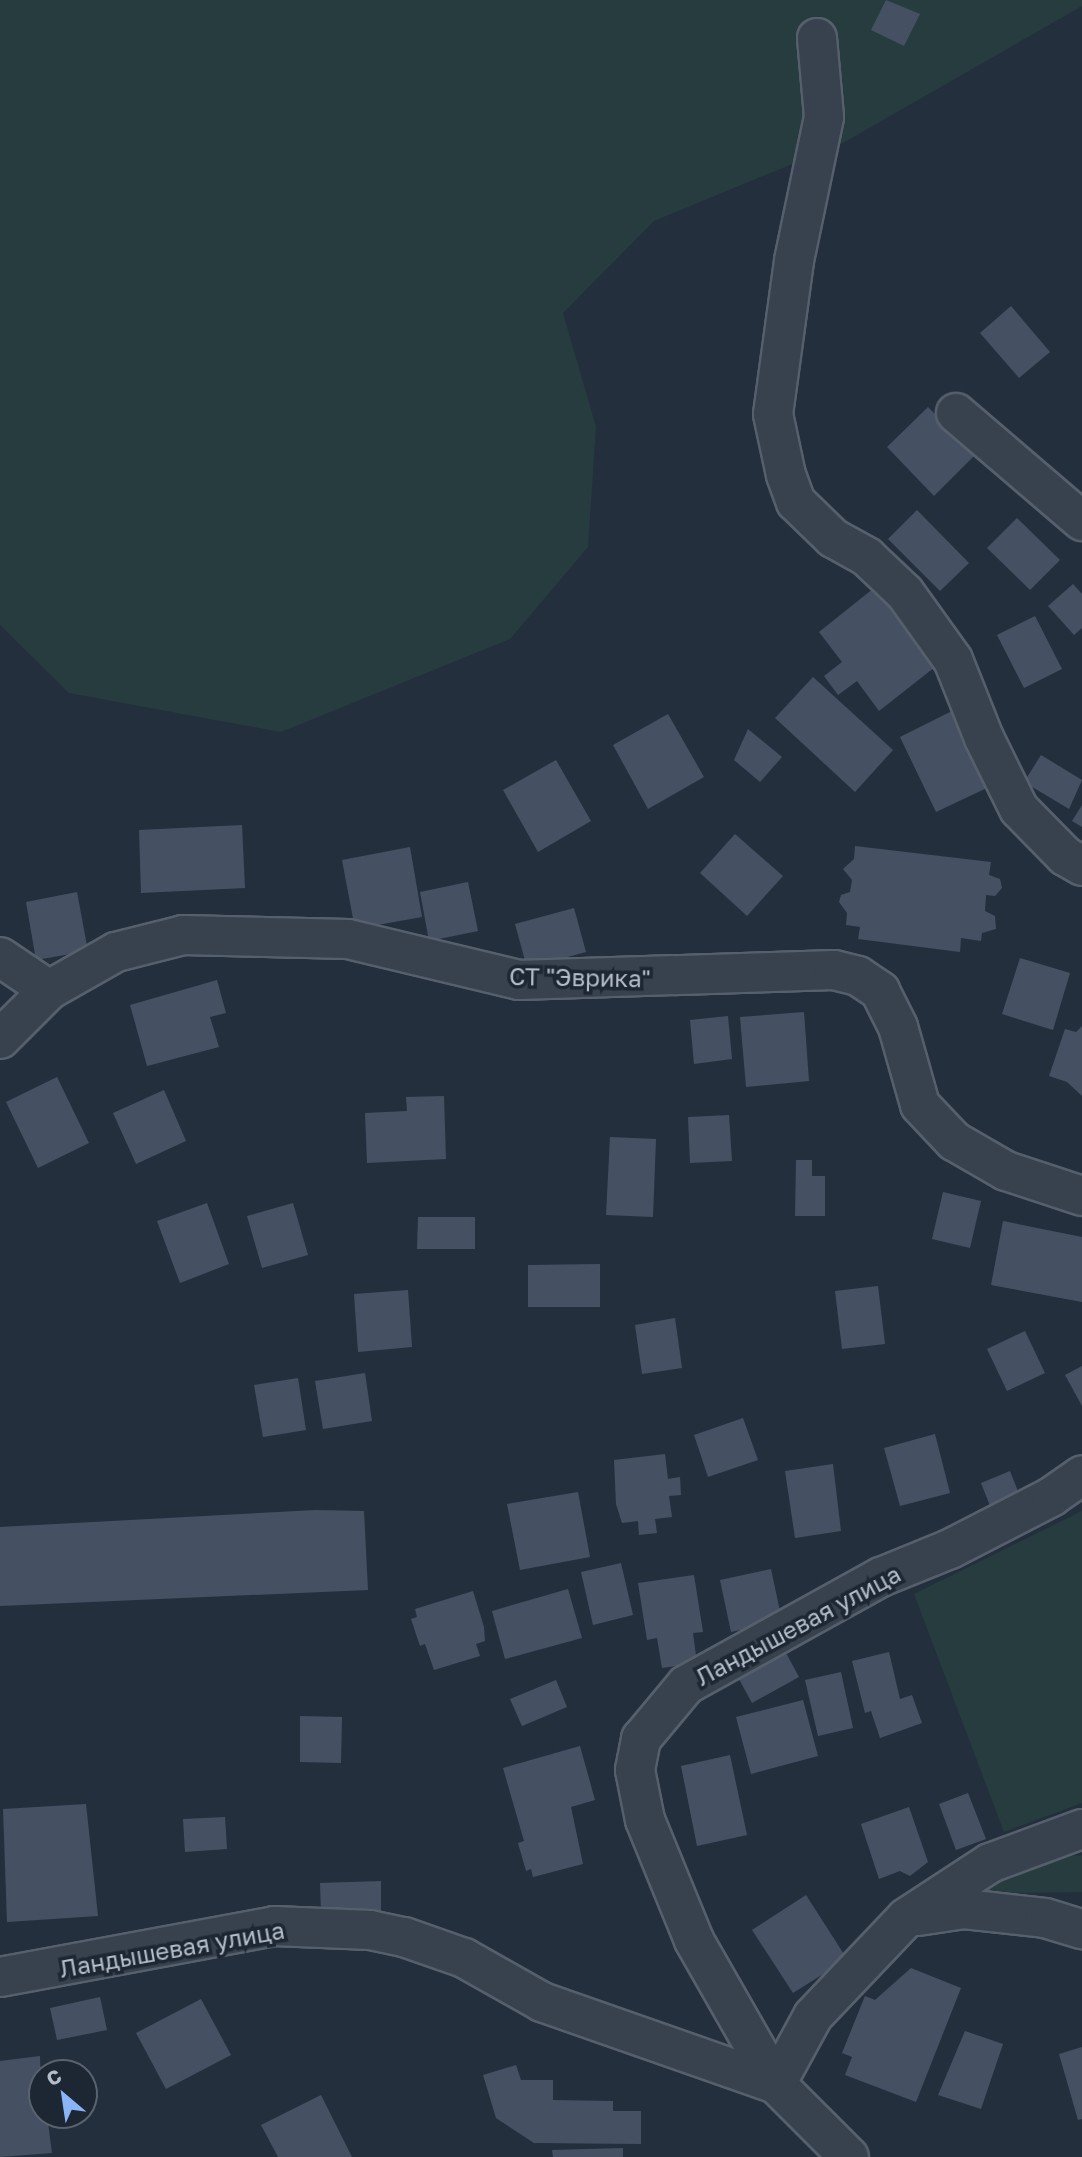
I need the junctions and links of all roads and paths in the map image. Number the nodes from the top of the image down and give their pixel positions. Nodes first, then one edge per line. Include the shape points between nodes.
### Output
1 (817, 38) dead end
2 (956, 413) dead end
3 (1082, 521) edge
4 (1082, 866) edge
5 (0, 957) edge
6 (49, 990) junction
7 (0, 1039) edge
8 (1082, 1196) edge
9 (1082, 1475) edge
10 (1082, 1829) edge
11 (906, 1918) junction
12 (1082, 1929) edge
13 (0, 1977) edge
14 (776, 2084) junction
15 (849, 2157) edge

1 - 4 street via 824,117 794,261 773,414 786,475 796,502 833,538 867,557 905,593 953,660 1019,808 1065,856
2 - 3 street
5 - 6 street
6 - 7 street, СТ "Эврика"
6 - 8 street, СТ "Эврика" via 116,951 183,935 348,939 519,980 834,970 858,975 880,991 898,1027 920,1105 954,1141 1006,1171
9 - 14 street, Ландышевая улица via 1051,1497 950,1549 881,1577 686,1685 641,1739 635,1770 645,1820 694,1940
10 - 11 street via 990,1863
11 - 12 street via 964,1909 1045,1918
11 - 14 street via 813,2016
13 - 14 street, Ландышевая улица via 274,1926 370,1930 464,1958 542,2002
14 - 15 street, Ландышевая улица

